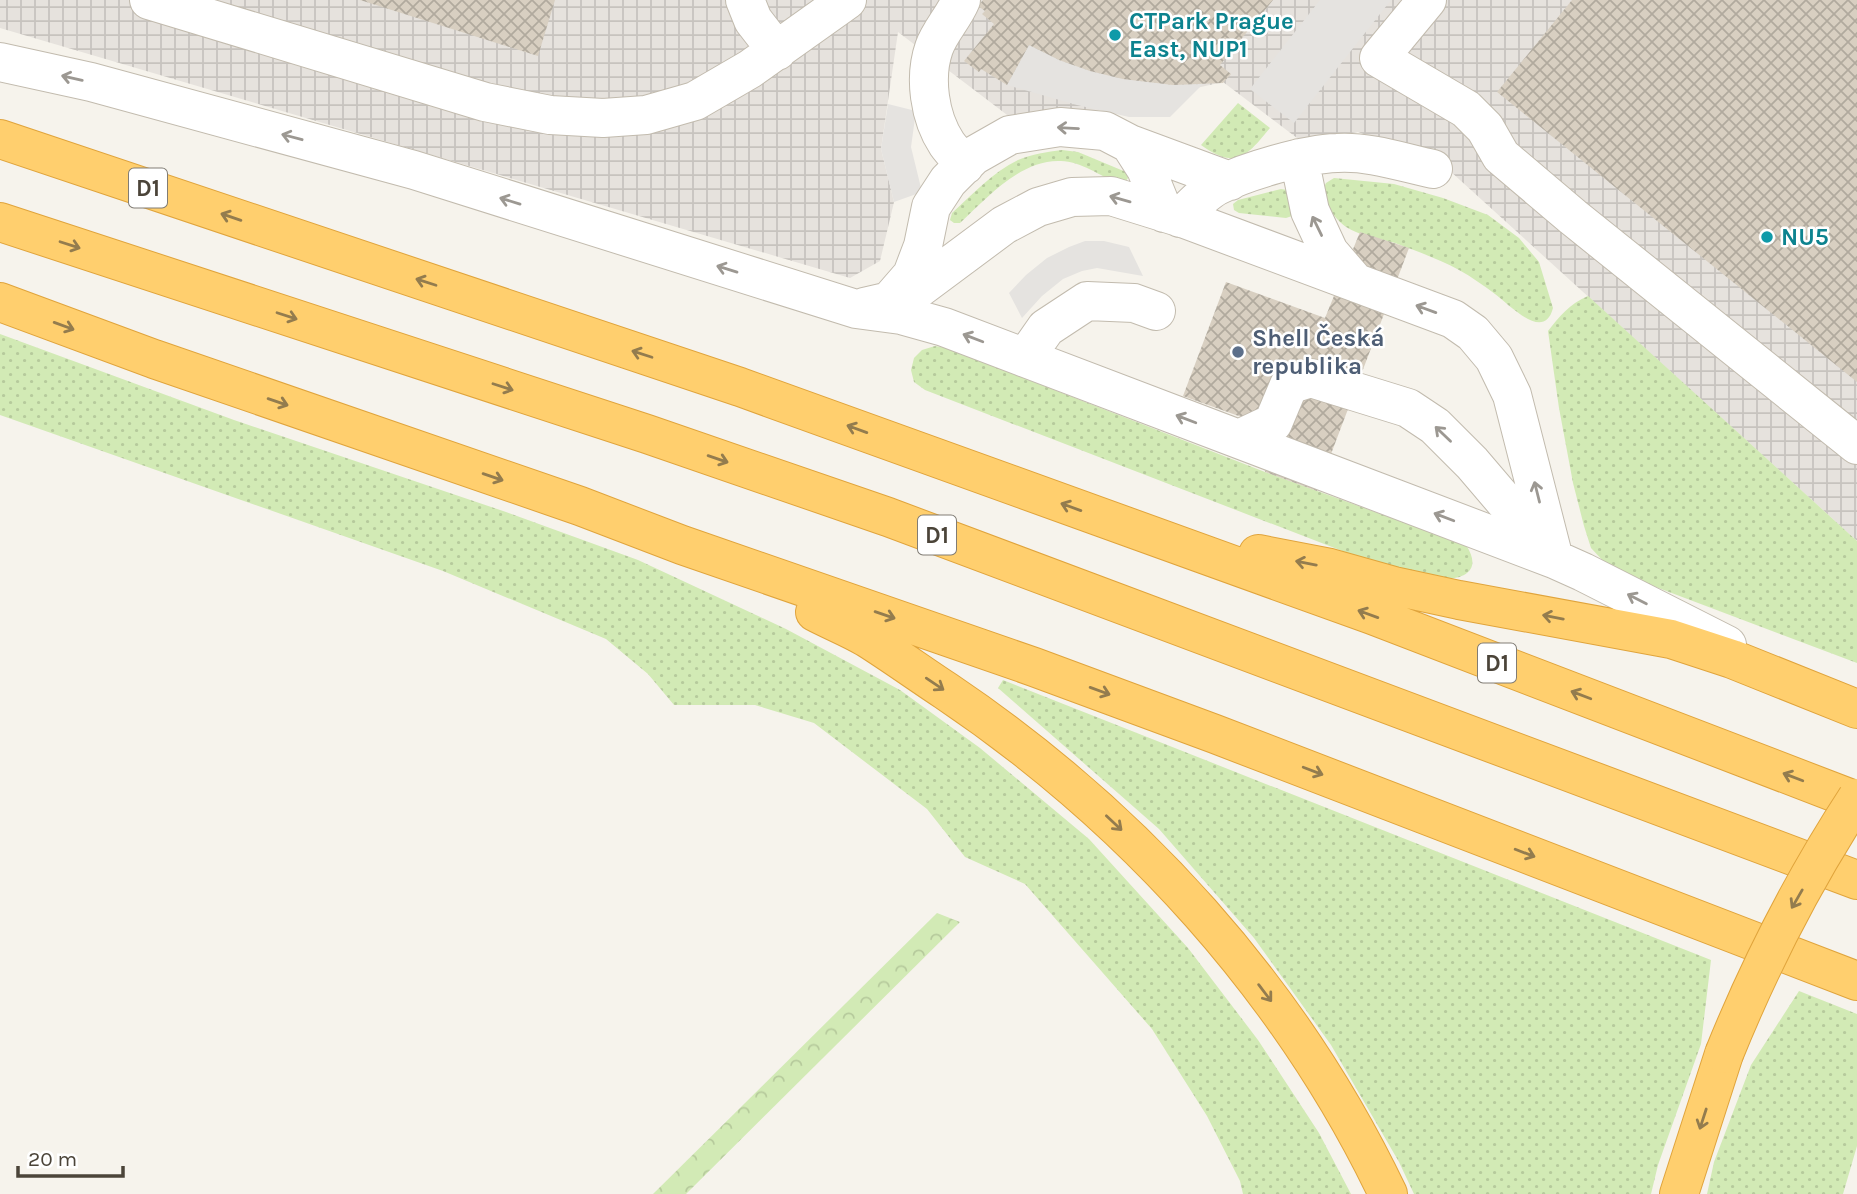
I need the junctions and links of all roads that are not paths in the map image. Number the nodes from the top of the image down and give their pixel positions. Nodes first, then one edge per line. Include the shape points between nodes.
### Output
1 (149, 0) edge
2 (746, 0) edge
3 (847, 0) edge
4 (961, 0) edge
5 (1427, 0) edge
6 (777, 51) junction
7 (0, 62) edge
8 (0, 139) edge
9 (1130, 144) junction
10 (1300, 158) junction
11 (965, 164) junction
12 (1433, 169) dead end
13 (1230, 181) junction
14 (1172, 215) junction
15 (0, 222) edge
16 (1355, 282) junction
17 (0, 302) edge
18 (873, 305) junction
19 (1156, 311) dead end
20 (1025, 358) junction
21 (1239, 439) junction
22 (1857, 445) edge
23 (1135, 530) junction
24 (682, 545) junction
25 (1554, 559) junction
26 (1843, 703) edge
27 (1857, 800) edge
28 (1857, 880) edge
29 (1857, 981) edge
30 (1388, 1194) edge
31 (1679, 1194) edge

1 - 6 lane via 485,102 550,115 603,118 646,114 695,101
2 - 6 lane via 754,20
3 - 6 lane
4 - 11 lane via 935,46 928,69 938,125 946,143
5 - 22 lane via 1379,58 1466,108 1485,128 1501,156
18 -> 7 lane via 414,170 92,82
23 -> 8 highway, D1 via 740,387
9 -> 11 lane via 1105,131 1060,127 1010,135
9 - 13 lane
9 - 14 lane
10 - 12 lane via 1370,155
10 - 13 lane
16 -> 10 lane via 1329,252 1310,211
11 - 18 lane via 931,208 912,275
13 - 14 lane
14 - 16 lane
14 -> 18 lane via 1111,196 1072,197 1038,207 1004,225 918,289
15 -> 28 highway, D1 via 888,517
25 -> 16 lane via 1512,395 1494,358 1453,318
17 -> 24 highway
20 -> 18 lane
19 - 20 lane via 1134,303 1087,301 1046,328
21 -> 20 lane
25 -> 21 lane
25 -> 21 lane via 1472,463 1435,426 1408,408 1311,378 1289,385 1273,423
26 -> 23 highway via 1671,639 1460,600 1330,568
27 -> 23 highway, D1
24 -> 29 highway via 1228,738
24 -> 30 highway via 866,638 987,719 1096,807 1147,855 1240,960 1334,1094
26 -> 25 lane
27 -> 31 highway, bridge via 1833,834 1743,1006

